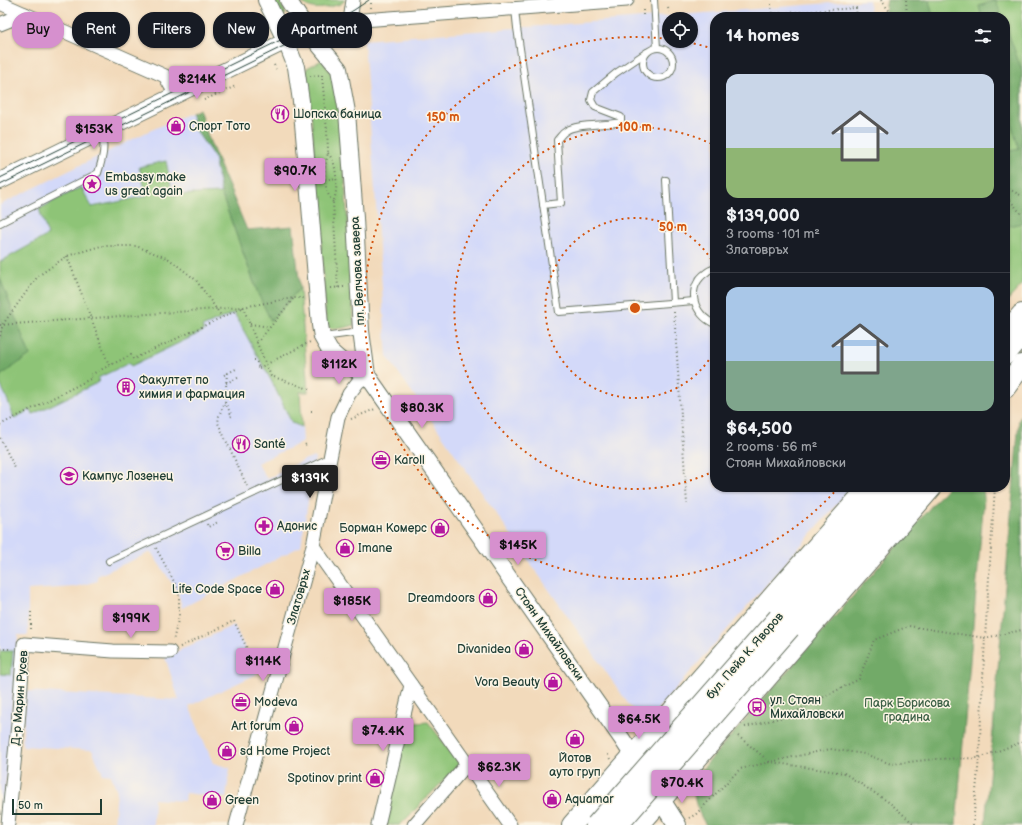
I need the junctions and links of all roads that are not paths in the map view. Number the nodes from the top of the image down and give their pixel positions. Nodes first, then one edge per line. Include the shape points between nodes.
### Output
1 (266, 0) edge
2 (288, 0) edge
3 (353, 0) edge
4 (627, 0) edge
5 (654, 0) edge
6 (0, 3) edge
7 (515, 8) junction
8 (20, 12) edge
9 (296, 12) edge
10 (351, 12) edge
11 (12, 19) edge
12 (372, 19) edge
13 (277, 23) edge
14 (0, 24) edge
15 (64, 31) edge
16 (277, 45) edge
17 (289, 48) edge
18 (322, 48) edge
19 (656, 48) junction
20 (647, 52) junction
21 (176, 95) junction
22 (100, 132) junction
23 (666, 180) dead end
24 (0, 181) edge
25 (543, 205) junction
26 (0, 223) edge
27 (710, 270) edge
28 (694, 300) junction
29 (673, 302) junction
30 (1022, 314) edge
31 (710, 323) edge
32 (1010, 328) edge
33 (361, 332) junction
34 (1022, 334) edge
35 (322, 337) junction
36 (1010, 345) edge
37 (1010, 349) edge
38 (1022, 360) edge
39 (1022, 365) edge
40 (1010, 374) edge
41 (368, 375) junction
42 (1010, 381) edge
43 (1022, 382) edge
44 (1010, 396) edge
45 (330, 457) junction
46 (865, 492) edge
47 (889, 492) edge
48 (922, 492) edge
49 (923, 492) edge
50 (313, 546) junction
51 (109, 561) dead end
52 (784, 623) junction
53 (170, 652) road end
54 (411, 685) junction
55 (633, 756) junction
56 (467, 764) junction
57 (661, 800) junction
58 (8, 824) edge
59 (236, 825) edge
60 (378, 825) edge
61 (414, 825) edge
62 (510, 825) edge
63 (572, 825) edge
64 (596, 825) edge
65 (618, 825) edge
66 (639, 825) edge
67 (677, 825) edge

1 - 13 street
2 - 9 street, пл. Велчова завера
3 - 10 street
4 - 7 street
5 - 19 lane
6 - 8 street
7 - 12 street
7 - 25 lane
11 - 14 street
15 - 21 street via 165,76
16 - 21 street
17 - 35 street via 296,67 301,101 308,181 311,294
18 - 33 street, пл. Велчова завера via 339,69 347,112 344,178 359,286
19 - 20 lane
19 - 20 lane via 666,50 673,63 670,72 662,78 652,77 645,71 643,61
20 - 25 lane via 593,92 591,100 595,107 621,117 621,122 573,127 557,140 561,203
21 - 22 street
22 - 24 street
22 - 26 lane via 104,150 98,173
23 - 29 lane
25 - 29 lane via 559,312
27 - 28 lane via 695,288
28 - 29 lane
28 - 31 lane via 700,315
30 - 32 main road
33 - 35 lane
33 - 41 street, пл. Велчова завера
34 - 36 main road
34 - 37 main road
35 - 41 street via 330,351 346,365
38 - 40 main road
39 - 42 main road
41 - 45 street, Златовръх via 348,394 338,417
41 - 55 street, Стоян Михайловски
43 - 44 main road
45 - 50 street, Златовръх
45 - 51 lane
46 - 55 main road
47 - 52 main road, бул. Пейо К. Яворов
48 - 52 main road, бул. Пейо К. Яворов
49 - 57 main road
50 - 54 street
50 - 59 street, Златовръх
52 - 64 main road, бул. Пейо К. Яворов, bridge
52 - 65 main road, бул. Пейо К. Яворов, bridge
53 - 58 street, Д-р Марин Русев via 113,651 24,644
54 - 56 street
54 - 60 street
55 - 57 main road
55 - 63 main road
56 - 61 street
56 - 62 street
57 - 66 main road
57 - 67 main road

